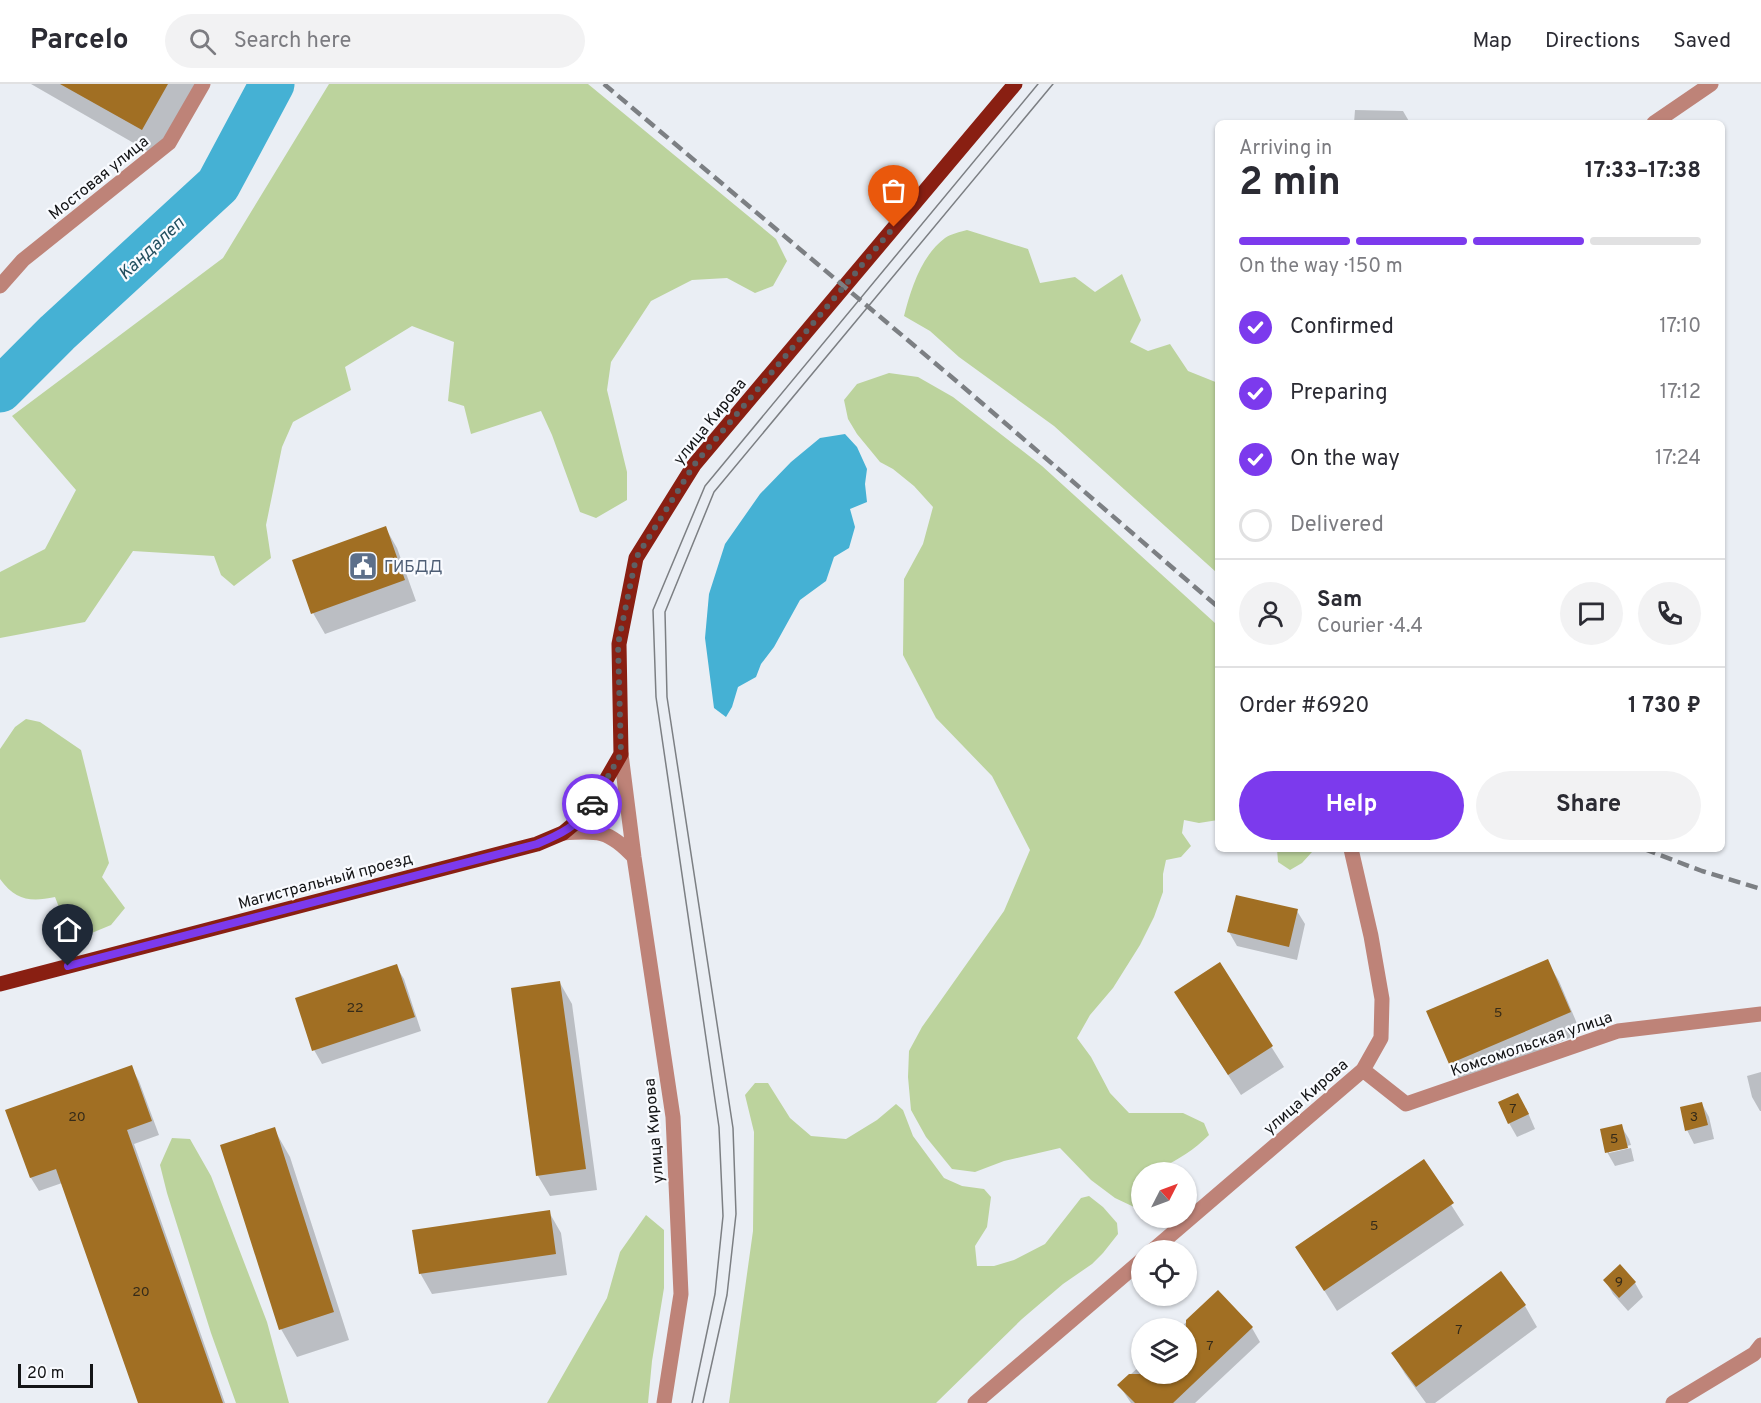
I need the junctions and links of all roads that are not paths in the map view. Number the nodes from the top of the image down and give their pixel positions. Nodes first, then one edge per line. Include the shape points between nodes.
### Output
1 (203, 84) edge
2 (1015, 84) edge
3 (1711, 84) edge
4 (1658, 120) edge
5 (0, 286) edge
6 (621, 754) junction
7 (563, 833) junction
8 (1352, 852) edge
9 (634, 857) junction
10 (0, 984) edge
11 (1761, 1014) edge
12 (1363, 1070) junction
13 (1165, 1240) edge
14 (1131, 1269) edge
15 (1761, 1345) edge
16 (664, 1403) edge
17 (975, 1403) edge
18 (1673, 1403) edge

1 - 5 street, Мостовая улица via 169,143 23,260
2 - 6 main road, улица Кирова via 694,465 636,558 618,644
3 - 4 street
6 - 7 main road, Магистральный проезд via 586,813
6 - 9 street, улица Кирова
7 - 9 street via 604,833
7 - 10 main road, Магистральный проезд via 537,844
8 - 12 street, улица Кирова via 1382,999 1381,1038
9 - 16 street, улица Кирова via 672,1117 681,1294
11 - 12 street, Комсомольская улица via 1618,1031 1406,1104
12 - 13 street, улица Кирова
14 - 17 street
15 - 18 street via 1754,1354

